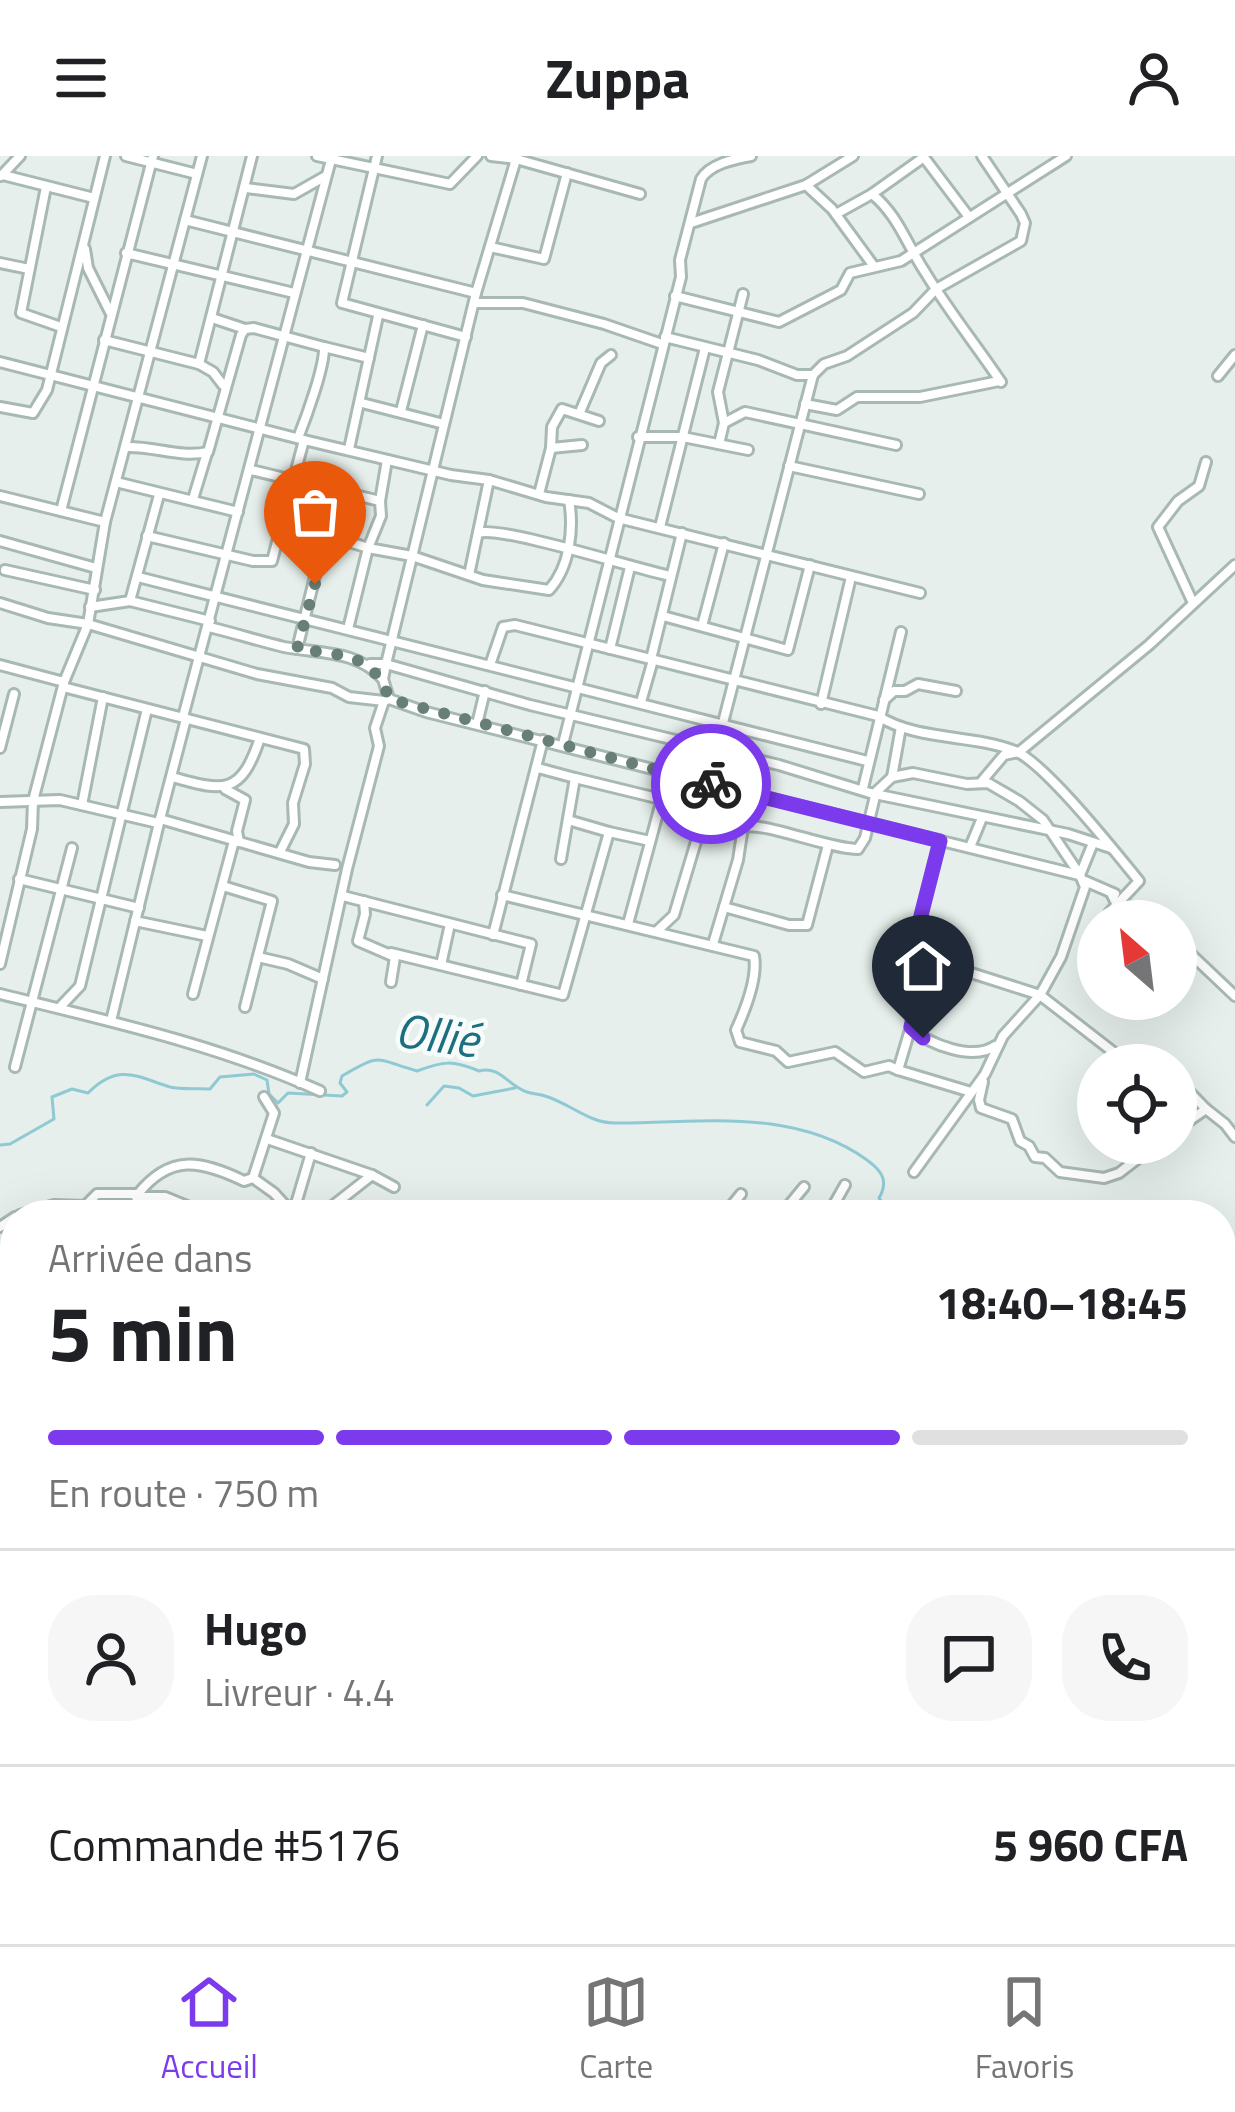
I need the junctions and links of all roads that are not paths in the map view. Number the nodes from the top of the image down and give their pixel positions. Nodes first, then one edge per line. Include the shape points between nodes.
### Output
1 (20, 156) edge
2 (105, 156) edge
3 (127, 156) edge
4 (202, 156) edge
5 (253, 156) edge
6 (317, 156) edge
7 (377, 156) edge
8 (476, 156) edge
9 (491, 156) edge
10 (747, 156) edge
11 (853, 156) edge
12 (982, 156) edge
13 (1066, 156) edge
14 (517, 157) edge
15 (924, 157) edge
16 (331, 158) edge
17 (152, 159) edge
18 (372, 169) junction
19 (567, 172) junction
20 (197, 175) junction
21 (1, 176) edge
22 (326, 176) junction
23 (806, 185) junction
24 (46, 187) junction
25 (246, 188) junction
26 (1009, 193) junction
27 (640, 194) dead end
28 (872, 194) junction
29 (95, 198) junction
30 (836, 214) junction
31 (969, 217) junction
32 (185, 220) junction
33 (690, 224) junction
34 (234, 230) junction
35 (83, 242) junction
36 (490, 247) junction
37 (307, 250) junction
38 (126, 253) junction
39 (914, 254) junction
40 (351, 260) junction
41 (0, 263) edge
42 (172, 264) junction
43 (873, 265) junction
44 (29, 269) junction
45 (223, 274) junction
46 (936, 289) junction
47 (294, 293) junction
48 (743, 294) dead end
49 (675, 296) junction
50 (475, 298) junction
51 (737, 310) junction
52 (111, 313) junction
53 (378, 316) junction
54 (212, 318) junction
55 (423, 325) junction
56 (61, 327) junction
57 (245, 329) junction
58 (282, 336) junction
59 (466, 337) junction
60 (104, 340) junction
61 (664, 341) junction
62 (324, 347) junction
63 (705, 348) junction
64 (152, 351) junction
65 (727, 354) junction
66 (611, 355) dead end
67 (1235, 355) edge
68 (369, 358) junction
69 (0, 362) edge
70 (199, 364) junction
71 (51, 376) junction
72 (813, 376) junction
73 (1218, 376) dead end
74 (224, 386) junction
75 (94, 387) junction
76 (140, 398) junction
77 (362, 403) junction
78 (805, 404) junction
79 (0, 407) edge
80 (401, 411) junction
81 (580, 412) junction
82 (216, 416) junction
83 (599, 421) dead end
84 (800, 422) junction
85 (724, 423) junction
86 (444, 424) junction
87 (259, 427) junction
88 (638, 437) junction
89 (683, 437) junction
90 (301, 439) junction
91 (719, 444) junction
92 (582, 445) dead end
93 (896, 445) dead end
94 (127, 447) junction
95 (551, 448) junction
96 (349, 449) junction
97 (748, 450) dead end
98 (208, 452) junction
99 (387, 460) junction
100 (1206, 463) dead end
101 (789, 466) junction
102 (251, 470) junction
103 (433, 470) junction
104 (489, 480) junction
105 (116, 482) junction
106 (293, 482) junction
107 (538, 494) junction
108 (919, 494) dead end
109 (159, 495) junction
110 (0, 496) edge
111 (193, 500) junction
112 (569, 500) junction
113 (380, 501) junction
114 (61, 511) junction
115 (238, 512) junction
116 (618, 518) junction
117 (285, 520) junction
118 (105, 522) junction
119 (660, 527) junction
120 (682, 532) junction
121 (478, 533) junction
122 (147, 536) junction
123 (325, 536) junction
124 (0, 541) edge
125 (724, 543) junction
126 (368, 548) junction
127 (568, 548) junction
128 (765, 553) junction
129 (227, 554) junction
130 (412, 556) junction
131 (607, 560) junction
132 (810, 565) junction
133 (1235, 565) edge
134 (630, 567) junction
135 (96, 568) junction
136 (5, 570) dead end
137 (469, 575) junction
138 (671, 576) junction
139 (138, 577) junction
140 (851, 577) junction
141 (94, 590) junction
142 (920, 593) dead end
143 (217, 596) junction
144 (130, 602) junction
145 (0, 603) edge
146 (1193, 603) junction
147 (90, 607) junction
148 (663, 616) junction
149 (306, 619) junction
150 (88, 624) junction
151 (209, 624) junction
152 (702, 626) junction
153 (348, 629) junction
154 (901, 632) dead end
155 (746, 640) junction
156 (394, 641) junction
157 (588, 644) junction
158 (297, 649) junction
159 (610, 649) junction
160 (199, 658) junction
161 (652, 660) junction
162 (370, 664) junction
163 (386, 664) junction
164 (0, 665) edge
165 (490, 665) junction
166 (383, 679) junction
167 (736, 681) junction
168 (64, 685) junction
169 (577, 686) junction
170 (485, 691) junction
171 (956, 691) dead end
172 (14, 694) dead end
173 (104, 698) junction
174 (386, 700) junction
175 (883, 701) junction
176 (641, 703) junction
177 (820, 704) junction
178 (147, 709) junction
179 (571, 714) junction
180 (878, 716) junction
181 (185, 718) junction
182 (726, 723) junction
183 (478, 724) junction
184 (901, 727) junction
185 (260, 738) junction
186 (543, 740) junction
187 (563, 743) junction
188 (0, 748) edge
189 (717, 749) junction
190 (1019, 752) junction
191 (868, 761) junction
192 (712, 766) junction
193 (538, 768) junction
194 (172, 777) junction
195 (892, 777) junction
196 (575, 778) junction
197 (186, 781) junction
198 (697, 781) junction
199 (981, 782) junction
200 (713, 785) junction
201 (728, 788) junction
202 (863, 788) junction
203 (218, 789) junction
204 (168, 790) junction
205 (875, 792) junction
206 (33, 801) junction
207 (0, 802) edge
208 (661, 802) junction
209 (82, 805) junction
210 (122, 817) junction
211 (982, 818) junction
212 (568, 820) junction
213 (867, 820) junction
214 (159, 821) junction
215 (743, 827) junction
216 (1097, 830) junction
217 (609, 832) junction
218 (1054, 833) junction
219 (236, 841) junction
220 (940, 841) junction
221 (650, 842) junction
222 (829, 844) junction
223 (1093, 844) junction
224 (970, 847) junction
225 (72, 848) dead end
226 (1112, 849) junction
227 (280, 852) junction
228 (561, 859) dead end
229 (335, 865) dead end
230 (1082, 878) junction
231 (20, 879) junction
232 (223, 886) junction
233 (62, 890) junction
234 (1128, 891) junction
235 (1111, 892) junction
236 (502, 895) junction
237 (343, 896) junction
238 (99, 898) junction
239 (1115, 900) edge
240 (1120, 900) edge
241 (364, 901) junction
242 (724, 907) junction
243 (139, 908) junction
244 (585, 914) junction
245 (135, 922) junction
246 (450, 924) junction
247 (628, 924) junction
248 (657, 931) junction
249 (6, 932) junction
250 (493, 934) junction
251 (208, 937) junction
252 (914, 939) junction
253 (0, 943) edge
254 (713, 945) junction
255 (391, 953) junction
256 (258, 957) junction
257 (1197, 960) edge
258 (0, 964) edge
259 (441, 965) junction
260 (323, 979) junction
261 (391, 982) dead end
262 (521, 985) junction
263 (0, 994) edge
264 (193, 994) dead end
265 (1040, 994) junction
266 (1235, 996) edge
267 (32, 1002) junction
268 (245, 1007) dead end
269 (59, 1008) junction
270 (111, 1021) junction
271 (911, 1027) junction
272 (1103, 1044) edge
273 (996, 1046) junction
274 (15, 1067) dead end
275 (898, 1070) junction
276 (985, 1074) junction
277 (300, 1083) junction
278 (320, 1090) dead end
279 (971, 1092) junction
280 (264, 1097) dead end
281 (1197, 1100) edge
282 (1206, 1109) junction
283 (1197, 1115) edge
284 (1235, 1137) edge
285 (267, 1139) junction
286 (310, 1153) junction
287 (1128, 1164) edge
288 (914, 1172) dead end
289 (372, 1174) junction
290 (253, 1178) junction
291 (845, 1185) dead end
292 (394, 1187) dead end
293 (804, 1187) dead end
294 (741, 1194) dead end
295 (131, 1196) junction
296 (95, 1200) edge
297 (168, 1200) edge
298 (280, 1200) edge
299 (297, 1200) edge
300 (340, 1200) edge
301 (736, 1200) edge
302 (793, 1200) edge
303 (836, 1200) edge

1 - 21 street
2 - 29 street
3 - 17 street
4 - 20 street
5 - 25 street
6 - 16 street
7 - 18 street
8 - 18 street via 450,184
9 - 14 street
10 - 33 street via 705,172
11 - 23 street
12 - 26 street
13 - 26 street
14 - 19 street
14 - 36 street
15 - 28 street
15 - 31 street
16 - 18 street
16 - 22 street
17 - 20 street
17 - 38 street
18 - 40 street
19 - 27 street
19 - 36 street via 544,259
20 - 32 street
21 - 24 street
22 - 25 street via 294,194
22 - 37 street
23 - 30 street
23 - 33 street
24 - 29 street
24 - 44 street
25 - 34 street
26 - 31 street
26 - 46 street via 1025,223 1021,241
28 - 30 street
28 - 39 street
29 - 35 street
30 - 43 street
31 - 39 street
32 - 34 street
32 - 42 street
33 - 49 street
34 - 37 street
34 - 45 street
35 - 52 street
35 - 56 street
36 - 50 street
37 - 40 street
37 - 47 street
38 - 42 street
38 - 52 street
39 - 43 street
39 - 46 street
40 - 50 street
40 - 53 street via 343,303
41 - 44 street
42 - 45 street
42 - 64 street
43 - 51 street via 779,322
44 - 56 street via 20,313
45 - 47 street
45 - 54 street
46 - 72 street via 913,313
46 - 78 street via 1001,381 920,397 857,397 837,410
47 - 58 street
48 - 51 street
49 - 51 street
49 - 61 street
50 - 59 street
50 - 61 street
51 - 65 street
52 - 60 street
53 - 55 street
53 - 68 street
54 - 57 street
54 - 70 street
55 - 59 street
55 - 80 street
56 - 71 street
57 - 58 street
57 - 74 street
58 - 62 street
58 - 87 street
59 - 86 street
60 - 64 street
60 - 75 street
61 - 63 street
61 - 88 street
62 - 68 street
62 - 90 street
63 - 65 street
63 - 89 street
64 - 70 street
64 - 76 street
65 - 72 street
65 - 85 street via 718,392
66 - 81 street
67 - 73 street
68 - 77 street
69 - 71 street
70 - 74 street
71 - 75 street
71 - 79 street via 33,413
72 - 78 street
74 - 82 street
75 - 76 street
75 - 114 street
76 - 82 street
76 - 94 street
77 - 80 street
77 - 96 street
78 - 84 street
80 - 86 street
81 - 83 street
81 - 95 street via 559,411
82 - 87 street
82 - 98 street
84 - 85 street via 745,412
84 - 93 street
84 - 101 street
85 - 91 street
86 - 103 street
87 - 90 street
87 - 102 street
88 - 89 street
88 - 116 street
89 - 91 street
89 - 119 street
90 - 96 street
90 - 106 street
91 - 97 street
92 - 95 street
94 - 98 street
94 - 105 street
95 - 107 street
96 - 99 street
98 - 111 street
99 - 103 street
99 - 113 street
100 - 146 street via 1199,486 1158,527
101 - 108 street
101 - 128 street
102 - 106 street
102 - 115 street
103 - 104 street
103 - 130 street
104 - 107 street
104 - 121 street
105 - 109 street
105 - 118 street
106 - 113 street
106 - 117 street
107 - 112 street
109 - 111 street
109 - 122 street
110 - 114 street
111 - 115 street
112 - 116 street
112 - 127 street
113 - 126 street
114 - 118 street
115 - 129 street
116 - 119 street
116 - 131 street
117 - 123 street
117 - 129 street via 272,561
118 - 135 street
119 - 120 street
120 - 125 street
120 - 138 street
121 - 127 street
121 - 137 street
122 - 129 street
122 - 139 street
123 - 126 street
123 - 149 street
124 - 135 street
125 - 128 street
125 - 152 street
126 - 130 street
126 - 153 street
127 - 131 street
127 - 137 street via 549,590
128 - 132 street
128 - 155 street
129 - 143 street
130 - 137 street
130 - 156 street
131 - 134 street
131 - 157 street
132 - 140 street
132 - 155 street via 788,650
133 - 146 street
134 - 138 street
134 - 159 street
135 - 141 street
136 - 141 street
138 - 148 street
139 - 143 street
139 - 144 street
140 - 142 street
140 - 177 street
141 - 147 street
143 - 149 street
143 - 151 street
144 - 147 street
144 - 151 street
145 - 150 street
146 - 190 street
147 - 150 street
148 - 152 street
148 - 161 street
149 - 153 street
149 - 158 street
150 - 160 street
150 - 168 street
151 - 158 street
151 - 160 street
152 - 155 street
153 - 156 street
154 - 175 street
155 - 167 street
156 - 163 street
156 - 165 street
157 - 159 street
157 - 165 street via 507,624
157 - 169 street
158 - 162 street
159 - 161 street
160 - 174 street via 349,698
160 - 181 street
161 - 167 street
161 - 176 street
162 - 163 street
162 - 166 street
163 - 166 street
163 - 170 street
164 - 168 street
165 - 169 street
166 - 174 street
167 - 177 street
167 - 182 street
168 - 173 street
168 - 206 street
169 - 176 street
169 - 179 street
170 - 179 street
170 - 183 street
171 - 175 street via 918,684
172 - 188 street
173 - 178 street
173 - 209 street
174 - 183 street
174 - 237 street
175 - 180 street
176 - 182 street
177 - 180 street
178 - 181 street
178 - 210 street
179 - 187 street
179 - 189 street
180 - 184 street
180 - 191 street
181 - 185 street
181 - 194 street
182 - 189 street
182 - 191 street
183 - 186 street
184 - 190 street
184 - 195 street
185 - 203 street via 250,769
185 - 227 street via 306,753 294,824
186 - 187 street
186 - 193 street
187 - 198 street
189 - 192 street
189 - 202 street
190 - 199 street via 1004,755
190 - 216 street
191 - 202 street
192 - 198 street
192 - 200 street
193 - 196 street
193 - 236 street
194 - 197 street
194 - 204 street
195 - 199 street
195 - 205 street
196 - 208 street
196 - 212 street
197 - 203 street
197 - 204 street
198 - 200 street
198 - 208 street
199 - 218 street via 1019,801
200 - 201 street
200 - 248 street via 674,915
201 - 213 street
201 - 215 street
202 - 205 street
203 - 219 street via 245,800
204 - 214 street
205 - 211 street
205 - 213 street
206 - 207 street
206 - 209 street
206 - 231 street
208 - 221 street
209 - 210 street
210 - 214 street
210 - 238 street
211 - 218 street
211 - 224 street
212 - 217 street
212 - 228 street
213 - 220 street
213 - 222 street via 859,849
214 - 219 street
214 - 243 street
215 - 222 street
215 - 242 street
216 - 223 street
216 - 226 street
217 - 221 street
217 - 244 street
218 - 223 street
218 - 230 street
219 - 227 street
219 - 232 street
220 - 224 street
220 - 252 street
221 - 247 street
222 - 242 street via 807,925
223 - 226 street
223 - 230 street
224 - 230 street
225 - 233 street
226 - 234 street via 1139,881
227 - 229 street
230 - 235 street
230 - 265 street via 1075,930
231 - 233 street
231 - 249 street
232 - 251 street
232 - 256 street via 272,901
233 - 238 street
233 - 267 street
234 - 235 street
234 - 240 street
235 - 239 street
236 - 244 street
236 - 250 street
237 - 241 street
237 - 260 street
238 - 243 street
238 - 269 street via 80,986
241 - 246 street
241 - 255 street via 359,943
242 - 254 street
243 - 245 street
244 - 247 street
244 - 262 street via 564,994
245 - 251 street
245 - 270 street
246 - 250 street
246 - 259 street
247 - 248 street
248 - 254 street
249 - 253 street
249 - 258 street
250 - 262 street via 532,945
251 - 264 street
252 - 265 street via 965,971
252 - 271 street via 921,982
254 - 275 street via 755,956 736,1030 740,1042 788,1062 835,1052 864,1072
255 - 259 street
255 - 261 street
256 - 260 street
256 - 268 street
257 - 266 street
259 - 262 street
260 - 277 street
263 - 267 street
265 - 272 street
265 - 273 street
267 - 269 street
267 - 274 street
269 - 270 street
270 - 277 street
271 - 273 street via 973,1055
271 - 275 street
273 - 276 street
275 - 279 street
276 - 279 street
276 - 287 street via 982,1108 1012,1119 1020,1141 1060,1172 1104,1178
277 - 278 street
279 - 288 street
280 - 285 street via 273,1108
281 - 282 street
282 - 283 street
282 - 284 street
285 - 286 street
285 - 290 street
286 - 289 street
286 - 299 street
289 - 292 street
289 - 300 street
290 - 295 street via 182,1163 154,1173
290 - 298 street
291 - 303 street
293 - 302 street
294 - 301 street
295 - 296 street
295 - 297 street

